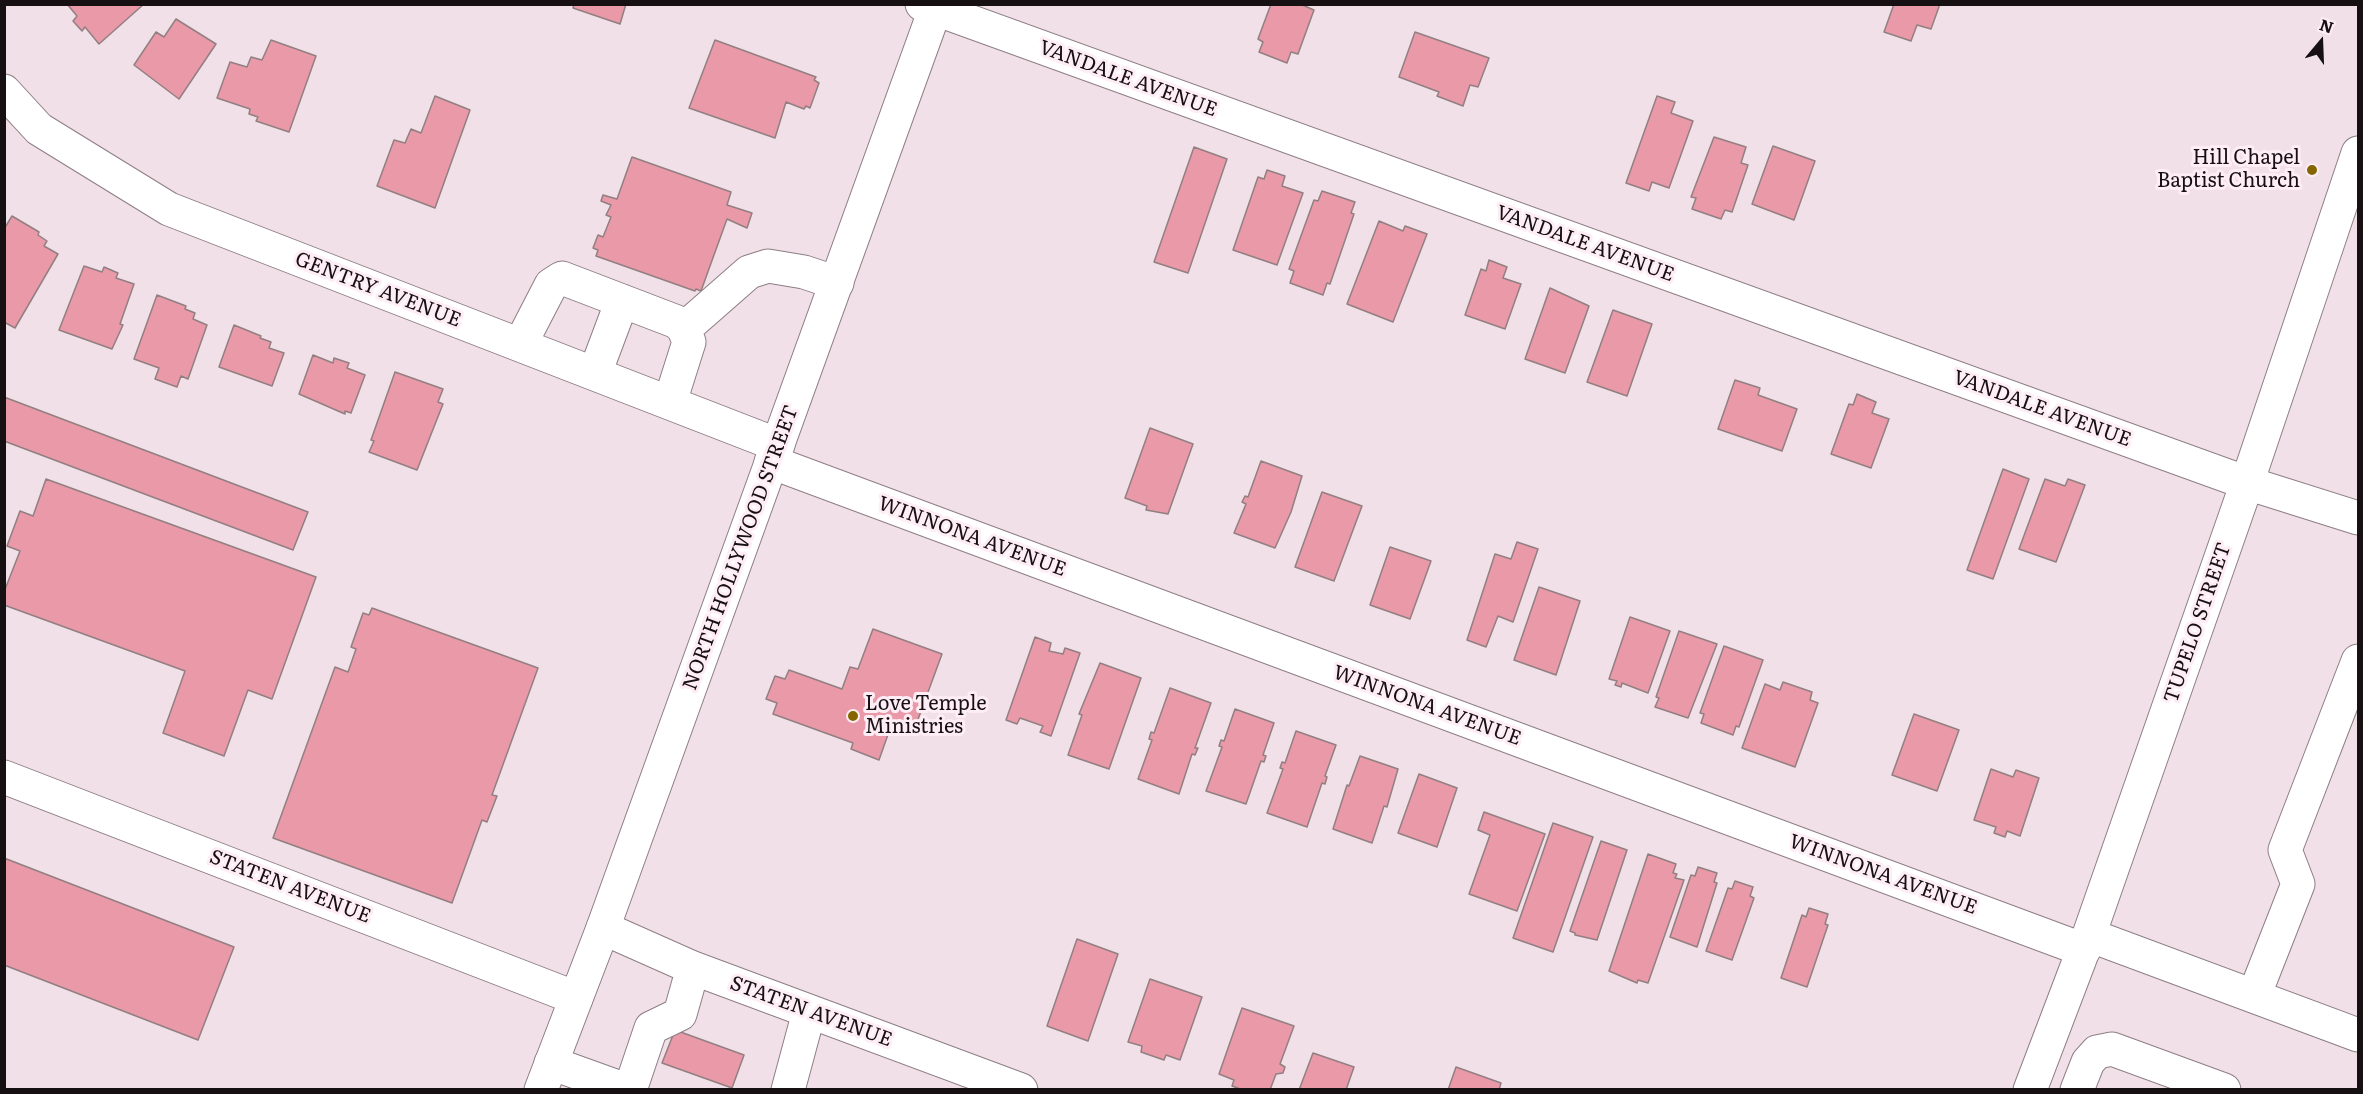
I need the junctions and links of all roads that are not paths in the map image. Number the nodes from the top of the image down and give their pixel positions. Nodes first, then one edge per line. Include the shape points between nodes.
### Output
1 (931, 6) edge
2 (4, 91) edge
3 (2358, 153) edge
4 (837, 283) junction
5 (622, 301) junction
6 (684, 329) junction
7 (520, 345) junction
8 (595, 373) junction
9 (670, 402) junction
10 (774, 454) junction
11 (2247, 483) junction
12 (2358, 518) edge
13 (2358, 661) edge
14 (4, 777) edge
15 (603, 928) junction
16 (2086, 942) junction
17 (693, 968) junction
18 (2254, 996) junction
19 (576, 998) junction
20 (809, 1012) junction
21 (2358, 1035) edge
22 (546, 1076) edge
23 (628, 1089) edge
24 (788, 1089) edge
25 (1021, 1089) edge
26 (2030, 1089) edge
27 (2077, 1089) edge
28 (2224, 1089) edge

1 - 4 street, NORTH HOLLYWOOD STREET
1 - 11 street, VANDALE AVENUE
2 - 7 street, GENTRY AVENUE via 39,129 169,210
3 - 11 street, TUPELO STREET
4 - 6 street via 804,272 768,267 749,272
4 - 10 street, NORTH HOLLYWOOD STREET
5 - 6 street via 677,322
5 - 7 street via 562,278 550,285
5 - 8 street
6 - 9 street via 690,342
7 - 8 street, GENTRY AVENUE
8 - 9 street, GENTRY AVENUE
9 - 10 street, GENTRY AVENUE
10 - 15 street, NORTH HOLLYWOOD STREET
10 - 16 street, WINNONA AVENUE
11 - 12 street, VANDALE AVENUE
11 - 16 street, TUPELO STREET
13 - 18 street via 2285,850 2298,884
14 - 19 street, STATEN AVENUE
15 - 17 street, STATEN AVENUE
15 - 19 street, NORTH HOLLYWOOD STREET
16 - 18 street, WINNONA AVENUE
16 - 26 street, TUPELO STREET
17 - 20 street, STATEN AVENUE
17 - 23 street via 680,1014 651,1028
18 - 21 street, WINNONA AVENUE
19 - 22 street, NORTH HOLLYWOOD STREET
20 - 24 street
20 - 25 street, STATEN AVENUE
22 - 23 street
27 - 28 street via 2088,1062 2097,1052 2112,1049

